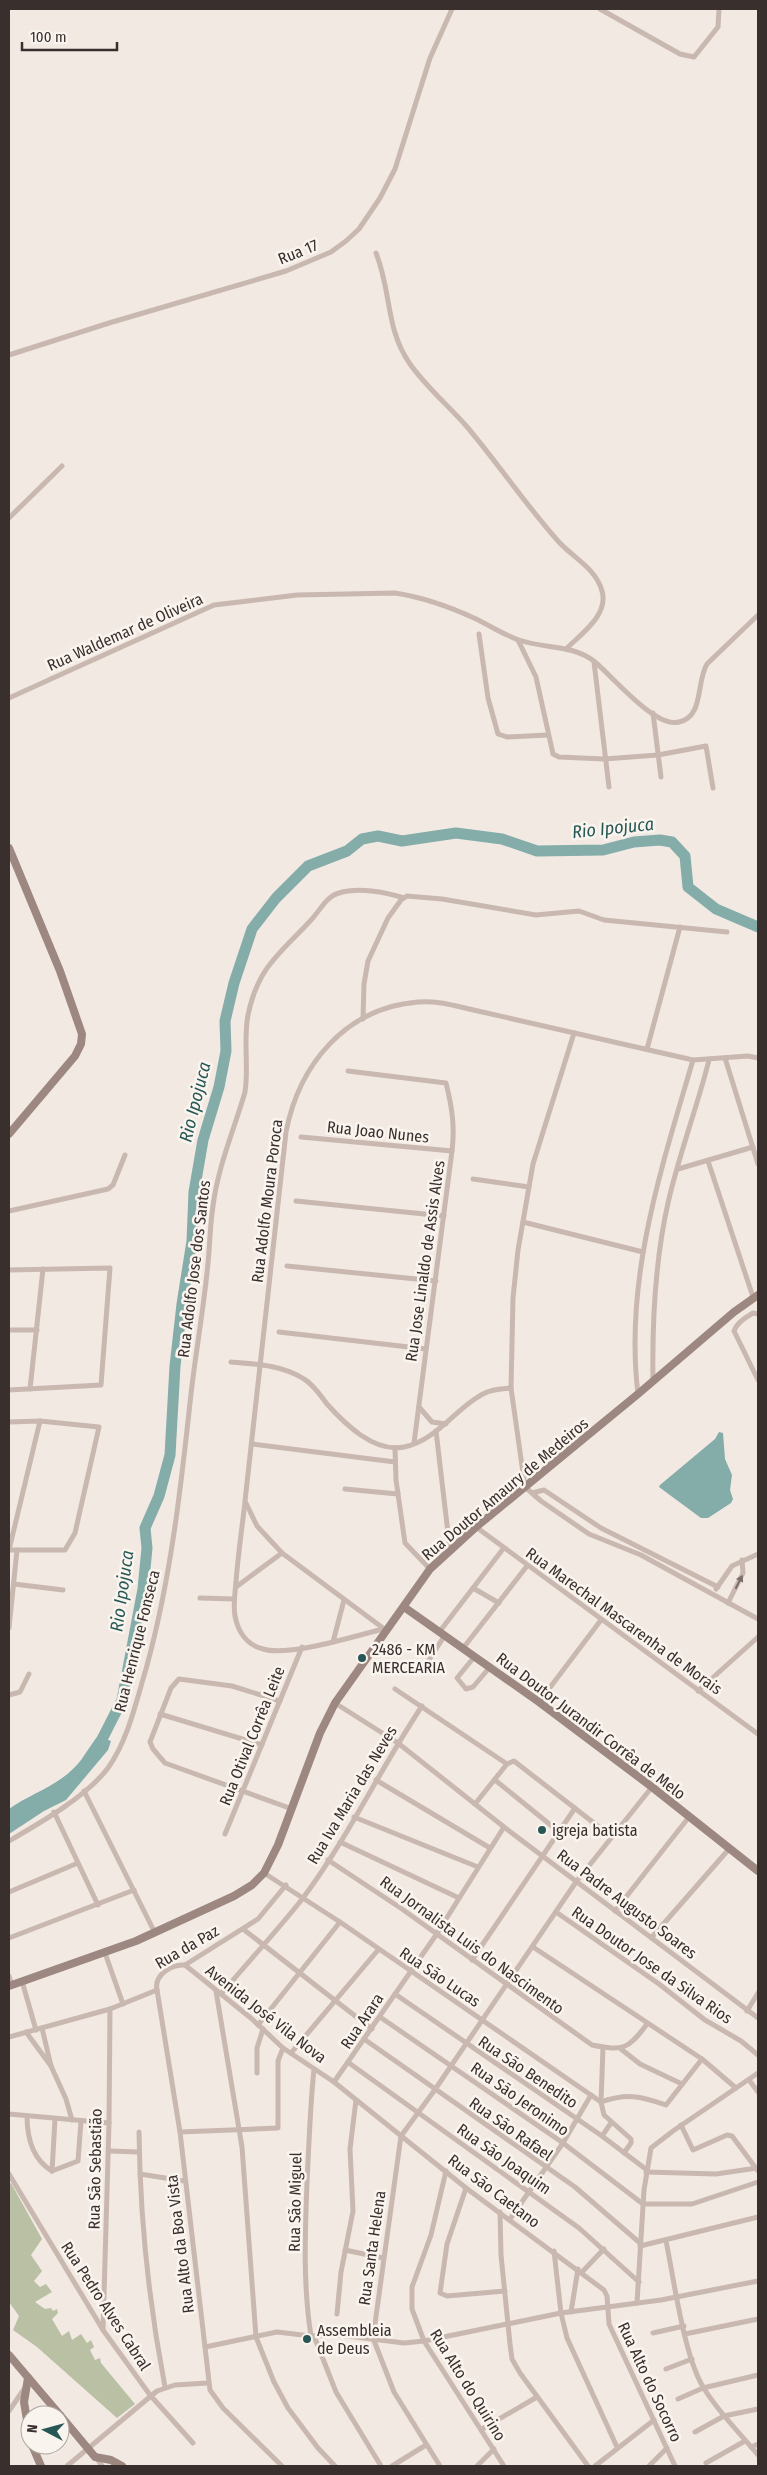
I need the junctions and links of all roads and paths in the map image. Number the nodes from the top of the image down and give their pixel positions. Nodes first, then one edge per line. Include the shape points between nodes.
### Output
1 (452, 9) edge
2 (600, 9) edge
3 (719, 9) edge
4 (376, 253) dead end
5 (9, 355) edge
6 (62, 466) dead end
7 (9, 518) edge
8 (758, 615) edge
9 (479, 634) dead end
10 (518, 640) junction
11 (566, 649) junction
12 (594, 661) junction
13 (9, 698) edge
14 (653, 713) junction
15 (548, 735) junction
16 (658, 755) junction
17 (604, 759) junction
18 (661, 777) dead end
19 (609, 787) dead end
20 (714, 788) dead end
21 (9, 848) edge
22 (404, 898) junction
23 (680, 927) junction
24 (727, 932) dead end
25 (363, 1019) junction
26 (574, 1032) junction
27 (646, 1049) junction
28 (725, 1058) junction
29 (758, 1058) edge
30 (693, 1060) junction
31 (708, 1060) junction
32 (348, 1071) dead end
33 (9, 1134) edge
34 (302, 1137) dead end
35 (753, 1147) junction
36 (452, 1151) junction
37 (125, 1155) dead end
38 (708, 1161) junction
39 (758, 1164) edge
40 (678, 1169) junction
41 (473, 1179) dead end
42 (529, 1187) junction
43 (296, 1200) dead end
44 (9, 1211) edge
45 (444, 1216) junction
46 (523, 1222) junction
47 (643, 1252) junction
48 (287, 1266) dead end
49 (43, 1269) junction
50 (9, 1270) edge
51 (436, 1281) junction
52 (756, 1296) edge
53 (758, 1314) edge
54 (9, 1330) edge
55 (37, 1330) junction
56 (279, 1332) dead end
57 (426, 1349) junction
58 (231, 1362) dead end
59 (262, 1364) junction
60 (758, 1380) edge
61 (653, 1381) junction
62 (512, 1388) junction
63 (30, 1389) junction
64 (9, 1390) edge
65 (191, 1392) joint
66 (638, 1394) junction
67 (419, 1407) junction
68 (40, 1421) junction
69 (9, 1422) edge
70 (446, 1424) junction
71 (436, 1431) junction
72 (414, 1443) junction
73 (252, 1444) junction
74 (395, 1448) junction
75 (395, 1462) junction
76 (526, 1487) junction
77 (345, 1489) dead end
78 (532, 1493) junction
79 (398, 1494) junction
80 (245, 1501) junction
81 (476, 1527) junction
82 (503, 1549) junction
83 (9, 1550) edge
84 (17, 1550) junction
85 (450, 1550) junction
86 (282, 1553) junction
87 (758, 1554) edge
88 (742, 1560) junction
89 (527, 1566) junction
90 (430, 1569) junction
91 (14, 1584) junction
92 (236, 1586) junction
93 (718, 1587) junction
94 (473, 1588) junction
95 (63, 1590) dead end
96 (714, 1594) junction
97 (200, 1598) dead end
98 (234, 1599) junction
99 (344, 1600) junction
100 (499, 1603) junction
101 (728, 1603) junction
102 (404, 1607) junction
103 (601, 1620) junction
104 (758, 1620) edge
105 (9, 1628) edge
106 (386, 1630) junction
107 (443, 1633) junction
108 (758, 1637) edge
109 (333, 1642) junction
110 (302, 1647) junction
111 (464, 1647) junction
112 (475, 1656) junction
113 (490, 1667) junction
114 (423, 1669) dead end
115 (29, 1674) dead end
116 (395, 1688) dead end
117 (698, 1691) junction
118 (9, 1695) edge
119 (280, 1701) junction
120 (539, 1702) junction
121 (336, 1703) junction
122 (422, 1706) junction
123 (160, 1714) junction
124 (758, 1734) edge
125 (398, 1743) junction
126 (262, 1745) junction
127 (507, 1764) junction
128 (376, 1780) junction
129 (495, 1780) junction
130 (652, 1787) junction
131 (84, 1791) junction
132 (243, 1791) junction
133 (475, 1804) junction
134 (575, 1808) junction
135 (292, 1809) junction
136 (54, 1812) junction
137 (354, 1817) junction
138 (689, 1817) junction
139 (504, 1827) junction
140 (558, 1831) junction
141 (225, 1834) dead end
142 (612, 1837) junction
143 (9, 1841) edge
144 (340, 1842) junction
145 (490, 1848) junction
146 (729, 1849) junction
147 (541, 1855) junction
148 (328, 1860) junction
149 (78, 1863) junction
150 (478, 1867) junction
151 (758, 1871) edge
152 (264, 1873) junction
153 (576, 1882) junction
154 (286, 1885) junction
155 (134, 1890) junction
156 (9, 1892) edge
157 (303, 1897) junction
158 (459, 1898) junction
159 (98, 1904) junction
160 (615, 1911) junction
161 (556, 1912) junction
162 (340, 1922) junction
163 (243, 1929) junction
164 (155, 1932) junction
165 (436, 1935) junction
166 (652, 1936) junction
167 (9, 1938) edge
168 (263, 1946) junction
169 (533, 1947) junction
170 (378, 1950) junction
171 (105, 1953) junction
172 (472, 1960) junction
173 (185, 1965) junction
174 (410, 1972) junction
175 (298, 1973) junction
176 (9, 1976) edge
177 (22, 1981) junction
178 (506, 1985) junction
179 (10, 1986) edge
180 (157, 1990) junction
181 (218, 1992) junction
182 (758, 1992) edge
183 (396, 1994) junction
184 (335, 2001) junction
185 (123, 2004) junction
186 (110, 2009) junction
187 (747, 2011) junction
188 (380, 2017) junction
189 (758, 2018) edge
190 (481, 2020) junction
191 (647, 2024) junction
192 (258, 2025) junction
193 (42, 2028) junction
194 (372, 2029) junction
195 (36, 2030) junction
196 (263, 2030) junction
197 (26, 2032) junction
198 (9, 2037) edge
199 (364, 2040) junction
200 (465, 2044) junction
201 (603, 2047) junction
202 (283, 2048) junction
203 (621, 2049) junction
204 (291, 2053) junction
205 (758, 2055) edge
206 (702, 2059) junction
207 (349, 2063) junction
208 (51, 2066) junction
209 (451, 2066) junction
210 (314, 2069) junction
211 (257, 2073) dead end
212 (758, 2073) edge
213 (748, 2080) junction
214 (334, 2082) junction
215 (682, 2084) junction
216 (736, 2088) junction
217 (434, 2091) junction
218 (758, 2092) edge
219 (591, 2096) junction
220 (356, 2100) junction
221 (601, 2102) junction
222 (418, 2112) junction
223 (9, 2114) edge
224 (27, 2116) junction
225 (56, 2119) junction
226 (72, 2120) junction
227 (577, 2120) junction
228 (81, 2121) junction
229 (612, 2123) junction
230 (109, 2124) junction
231 (682, 2125) junction
232 (239, 2130) junction
233 (139, 2132) dead end
234 (180, 2132) junction
235 (401, 2136) junction
236 (602, 2136) junction
237 (563, 2143) junction
238 (108, 2151) junction
239 (139, 2152) junction
240 (624, 2153) junction
241 (546, 2168) junction
242 (757, 2169) edge
243 (52, 2171) junction
244 (446, 2171) junction
245 (646, 2171) junction
246 (9, 2174) edge
247 (140, 2174) junction
248 (184, 2181) junction
249 (758, 2182) edge
250 (466, 2188) junction
251 (530, 2192) junction
252 (643, 2204) junction
253 (500, 2212) junction
254 (758, 2217) edge
255 (510, 2219) junction
256 (666, 2241) junction
257 (640, 2244) junction
258 (604, 2248) junction
259 (345, 2250) junction
260 (554, 2251) junction
261 (384, 2258) junction
262 (580, 2270) junction
263 (758, 2281) edge
264 (639, 2282) junction
265 (505, 2291) junction
266 (678, 2297) junction
267 (637, 2303) junction
268 (607, 2308) junction
269 (571, 2312) junction
270 (561, 2313) junction
271 (336, 2314) dead end
272 (758, 2319) edge
273 (509, 2324) junction
274 (684, 2326) junction
275 (103, 2330) junction
276 (653, 2333) dead end
277 (686, 2334) junction
278 (312, 2336) junction
279 (256, 2338) junction
280 (373, 2338) junction
281 (424, 2341) junction
282 (205, 2347) junction
283 (9, 2355) edge
284 (692, 2359) junction
285 (666, 2370) dead end
286 (758, 2375) edge
287 (27, 2383) junction
288 (208, 2383) junction
289 (164, 2387) junction
290 (703, 2388) junction
291 (150, 2395) junction
292 (537, 2397) junction
293 (678, 2399) dead end
294 (26, 2405) edge
295 (50, 2405) edge
296 (758, 2409) edge
297 (9, 2411) edge
298 (724, 2416) junction
299 (654, 2420) junction
300 (70, 2426) edge
301 (482, 2429) junction
302 (695, 2432) dead end
303 (745, 2441) junction
304 (193, 2443) dead end
305 (758, 2444) edge
306 (426, 2445) junction
307 (751, 2447) junction
308 (617, 2448) junction
309 (667, 2448) junction
310 (90, 2449) junction
311 (494, 2449) junction
312 (758, 2455) edge
313 (95, 2457) junction
314 (706, 2463) dead end
315 (67, 2466) edge
316 (102, 2466) edge
317 (122, 2466) edge
318 (282, 2466) edge
319 (335, 2466) edge
320 (381, 2466) edge
321 (392, 2466) edge
322 (440, 2466) edge
323 (476, 2466) edge
324 (504, 2466) edge
325 (588, 2466) edge
326 (595, 2466) edge
327 (649, 2466) edge
328 (675, 2466) edge

1 - 5 street, Rua 17 via 430,58 395,169 380,198 346,241 331,252 286,271
2 - 3 street via 680,54 694,57 718,27
4 - 11 street via 386,281 391,324 408,362 424,384 467,427 559,542 597,579 604,597 599,615
6 - 7 street
8 - 14 street, Rua Waldemar de Oliveira via 707,664 701,674 695,712 678,723 667,722
9 - 15 street via 488,698 498,734 507,737
10 - 11 street, Rua Waldemar de Oliveira
10 - 13 street, Rua Waldemar de Oliveira via 471,617 410,595 327,593 280,596 208,608
10 - 15 street via 536,677
11 - 12 street, Rua Waldemar de Oliveira
12 - 14 street, Rua Waldemar de Oliveira
12 - 17 street
14 - 16 street
15 - 17 street via 551,752 556,756
16 - 17 street
16 - 18 street
16 - 20 street via 706,746
17 - 19 street
21 - 33 street via 60,971 82,1034 75,1056
22 - 23 street, Rua Adolfo Jose dos Santos via 442,899 536,915 579,911 604,920
22 - 25 street via 388,918 368,961
22 - 65 street, Rua Adolfo Jose dos Santos via 364,892 334,895 279,951 256,987 244,1048 245,1092 214,1198
23 - 24 street, Rua Adolfo Jose dos Santos
23 - 27 street
25 - 26 street, Rua Adolfo Moura Poroca via 393,1007 432,1002
25 - 59 street, Rua Adolfo Moura Poroca via 324,1049 304,1079 289,1114
26 - 27 street, Rua Adolfo Moura Poroca
26 - 42 street via 544,1126
27 - 30 street, Rua Adolfo Moura Poroca
28 - 29 street, Rua Adolfo Moura Poroca
28 - 31 street, Rua Adolfo Moura Poroca
28 - 35 street
30 - 31 street, Rua Adolfo Moura Poroca
30 - 47 street via 650,1211
31 - 40 street
32 - 36 street, Rua Jose Linaldo de Assis Alves via 446,1083 454,1118
34 - 36 street, Rua Joao Nunes
35 - 38 street
35 - 39 street
36 - 45 street, Rua Jose Linaldo de Assis Alves
37 - 44 street via 113,1185 108,1189
38 - 40 street
38 - 52 street
40 - 61 street via 663,1228 652,1338
41 - 42 street
42 - 46 street
43 - 45 street
45 - 51 street, Rua Jose Linaldo de Assis Alves
46 - 47 street
46 - 62 street via 513,1298
47 - 66 street via 636,1311
48 - 51 street
49 - 50 street
49 - 55 street
49 - 63 street via 110,1268 101,1385
51 - 57 street, Rua Jose Linaldo de Assis Alves
52 - 61 street, Rua Doutor Amaury de Medeiros
53 - 60 street via 753,1313 734,1331
54 - 55 street
55 - 63 street
56 - 57 street
57 - 67 street, Rua Jose Linaldo de Assis Alves
58 - 59 street
59 - 73 street, Rua Adolfo Moura Poroca
59 - 74 street via 306,1380 357,1433 378,1444
61 - 66 street, Rua Doutor Amaury de Medeiros
62 - 70 street via 486,1392
62 - 76 street
63 - 64 street
65 - 131 street, Rua Henrique Fonseca via 184,1470 164,1594 136,1704 108,1768
66 - 76 street, Rua Doutor Amaury de Medeiros
67 - 70 street via 432,1422
67 - 72 street, Rua Jose Linaldo de Assis Alves
68 - 69 street
68 - 83 street
68 - 84 street via 99,1427 76,1533 67,1549
70 - 71 street
71 - 72 street
71 - 85 street
72 - 74 street
73 - 75 street
73 - 80 street, Rua Adolfo Moura Poroca
74 - 75 street
75 - 79 street
76 - 78 street
76 - 81 street, Rua Doutor Amaury de Medeiros
77 - 79 street
78 - 93 street via 544,1490 601,1528
78 - 96 street via 589,1534 641,1555
79 - 90 street via 405,1543
80 - 86 street via 257,1526
80 - 92 street, Rua Adolfo Moura Poroca
81 - 82 street, Rua Marechal Mascarenha de Morais
81 - 85 street, Rua Doutor Amaury de Medeiros
82 - 89 street, Rua Marechal Mascarenha de Morais
82 - 94 street
83 - 84 street
84 - 91 street
85 - 90 street, Rua Doutor Amaury de Medeiros
86 - 92 street
86 - 99 street
87 - 88 street
88 - 93 street via 732,1566
101 -> 88 street via 743,1573
89 - 100 street
89 - 103 street, Rua Marechal Mascarenha de Morais
90 - 102 street, Rua Doutor Amaury de Medeiros
91 - 95 street
91 - 105 street
92 - 98 street
93 - 96 street
94 - 100 street
94 - 107 street
96 - 101 street
97 - 98 street
98 - 110 street via 236,1623 241,1635 252,1645 264,1650
99 - 106 street
99 - 109 street
100 - 111 street
101 - 104 street
102 - 106 street, Rua Doutor Amaury de Medeiros
102 - 107 street, Rua Doutor Jurandir Corrêa de Melo
103 - 117 street, Rua Marechal Mascarenha de Morais
103 - 120 street
106 - 109 street
106 - 121 street, Rua Doutor Amaury de Medeiros
107 - 111 street, Rua Doutor Jurandir Corrêa de Melo
107 - 114 street
108 - 117 street
109 - 110 street
110 - 119 street, Rua Otival Corrêa Leite
111 - 112 street, Rua Doutor Jurandir Corrêa de Melo
112 - 113 street, Rua Doutor Jurandir Corrêa de Melo
112 - 113 street via 460,1674 458,1682 466,1689 472,1689
113 - 120 street, Rua Doutor Jurandir Corrêa de Melo
115 - 118 street via 20,1692
116 - 122 street
117 - 124 street, Rua Marechal Mascarenha de Morais
119 - 123 street via 232,1686 179,1678
119 - 126 street, Rua Otival Corrêa Leite
120 - 130 street, Rua Doutor Jurandir Corrêa de Melo
121 - 125 street, Rua Padre Augusto Soares
121 - 135 street, Rua Doutor Amaury de Medeiros via 320,1733
122 - 125 street, Rua Iva Maria das Neves
122 - 127 street
123 - 126 street
123 - 132 street via 150,1742 166,1763
125 - 128 street, Rua Iva Maria das Neves
125 - 133 street, Rua Padre Augusto Soares
126 - 132 street, Rua Otival Corrêa Leite
127 - 129 street
127 - 134 street via 514,1761
128 - 137 street, Rua Iva Maria das Neves
128 - 145 street
129 - 133 street
129 - 140 street
130 - 138 street, Rua Doutor Jurandir Corrêa de Melo
130 - 142 street
131 - 136 street, Rua Henrique Fonseca
131 - 155 street
132 - 135 street
132 - 141 street, Rua Otival Corrêa Leite
133 - 139 street, Rua Padre Augusto Soares
134 - 140 street
134 - 142 street
135 - 152 street, Rua Doutor Amaury de Medeiros
136 - 143 street, Rua Henrique Fonseca
136 - 149 street
137 - 144 street, Rua Iva Maria das Neves
137 - 150 street
138 - 146 street, Rua Doutor Jurandir Corrêa de Melo
138 - 160 street
139 - 145 street, Rua Arara
139 - 147 street, Rua Padre Augusto Soares
140 - 147 street
142 - 153 street
144 - 148 street, Rua Iva Maria das Neves
144 - 158 street
145 - 150 street, Rua Arara
146 - 151 street, Rua Doutor Jurandir Corrêa de Melo
146 - 166 street
147 - 153 street, Rua Padre Augusto Soares
147 - 172 street
148 - 157 street, Rua Iva Maria das Neves
148 - 165 street, Rua Jornalista Luis do Nascimento
149 - 156 street
149 - 159 street
150 - 158 street, Rua Arara
152 - 154 street, Rua São Lucas
152 - 164 street, Rua Doutor Amaury de Medeiros via 243,1892
153 - 160 street, Rua Padre Augusto Soares
153 - 161 street
154 - 157 street, Rua São Lucas
154 - 163 street, Rua da Paz via 262,1914
155 - 159 street
155 - 164 street
157 - 162 street, Rua São Lucas
157 - 168 street, Rua Iva Maria das Neves
158 - 165 street, Rua Arara
159 - 167 street
160 - 166 street, Rua Padre Augusto Soares
161 - 169 street
161 - 205 street, Rua Doutor Jose da Silva Rios
162 - 170 street, Rua São Lucas
162 - 175 street
163 - 168 street
163 - 173 street, Rua da Paz
164 - 171 street, Rua Doutor Amaury de Medeiros
165 - 172 street, Rua Jornalista Luis do Nascimento
165 - 174 street, Rua Arara
166 - 187 street, Rua Padre Augusto Soares
168 - 175 street
168 - 181 street, Rua Iva Maria das Neves
169 - 178 street
169 - 191 street
170 - 174 street, Rua São Lucas
170 - 184 street
171 - 177 street, Rua Doutor Amaury de Medeiros
171 - 185 street
172 - 178 street, Rua Jornalista Luis do Nascimento
173 - 180 street, Rua da Paz via 159,1976
173 - 181 street, Avenida José Vila Nova
174 - 183 street, Rua Arara
174 - 190 street, Rua São Lucas
175 - 184 street
175 - 192 street
176 - 179 street
177 - 179 street, Rua Doutor Amaury de Medeiros
177 - 195 street
178 - 190 street
178 - 201 street, Rua Jornalista Luis do Nascimento via 583,2040
180 - 185 street, Rua da Paz
180 - 234 street, Rua Alto da Boa Vista
181 - 192 street, Avenida José Vila Nova
181 - 232 street
182 - 187 street
183 - 188 street, Rua Arara
183 - 200 street, Rua São Benedito
184 - 194 street
184 - 204 street
185 - 186 street, Rua da Paz
186 - 193 street, Rua da Paz
186 - 230 street, Rua São Sebastião
187 - 189 street, Rua Padre Augusto Soares
188 - 194 street, Rua Arara
188 - 209 street, Rua São Jeronimo
190 - 200 street
190 - 219 street, Rua São Lucas via 571,2079
191 - 203 street via 632,2044
191 - 206 street
192 - 196 street, Avenida José Vila Nova
193 - 195 street, Rua da Paz
193 - 208 street
194 - 199 street, Rua Arara
195 - 197 street, Rua da Paz
196 - 202 street, Avenida José Vila Nova
196 - 211 street
197 - 198 street, Rua da Paz
197 - 208 street
199 - 207 street, Rua Arara
199 - 217 street, Rua São Rafael
200 - 209 street
200 - 227 street, Rua São Benedito
201 - 203 street, Rua Jornalista Luis do Nascimento
201 - 221 street
202 - 204 street, Avenida José Vila Nova
202 - 232 street via 278,2061 278,2128
203 - 215 street via 640,2064
204 - 210 street, Avenida José Vila Nova
206 - 215 street
206 - 216 street
207 - 214 street, Rua Arara
207 - 222 street, Rua São Joaquim
208 - 226 street
209 - 217 street
209 - 237 street, Rua São Jeronimo
210 - 214 street, Avenida José Vila Nova
210 - 278 street, Rua São Miguel via 306,2223 307,2310
212 - 213 street
213 - 216 street
213 - 218 street
214 - 220 street, Avenida José Vila Nova
215 - 221 street via 666,2105 644,2097 625,2095
216 - 231 street
217 - 222 street
217 - 241 street, Rua São Rafael
219 - 221 street, Rua São Lucas
219 - 227 street
220 - 235 street, Rua São Caetano
220 - 259 street via 350,2149 353,2212
221 - 229 street via 605,2118
222 - 235 street
222 - 251 street, Rua São Joaquim
223 - 224 street
224 - 225 street
224 - 243 street via 30,2146 36,2157
225 - 226 street
225 - 243 street
226 - 228 street
227 - 236 street, Rua São Benedito
227 - 237 street
228 - 230 street
228 - 243 street via 79,2158 73,2164
229 - 236 street
229 - 240 street via 631,2139
230 - 238 street, Rua São Sebastião
231 - 242 street via 690,2148 696,2150 731,2135
231 - 245 street via 653,2145
232 - 234 street
232 - 279 street
233 - 239 street
234 - 248 street, Rua Alto da Boa Vista
235 - 244 street, Rua São Caetano
235 - 261 street, Rua Santa Helena
236 - 240 street, Rua São Benedito
237 - 241 street
237 - 252 street, Rua São Jeronimo
238 - 239 street
238 - 275 street, Rua São Sebastião
239 - 247 street
240 - 245 street, Rua São Benedito
241 - 251 street
241 - 257 street, Rua São Rafael via 575,2187
242 - 245 street via 716,2174
244 - 250 street, Rua São Caetano
244 - 281 street, Rua Alto do Quirino via 431,2235 411,2294 412,2309
245 - 252 street
246 - 275 street, Rua Pedro Alves Cabral
247 - 248 street
247 - 289 street via 150,2286
248 - 282 street, Rua Alto da Boa Vista
249 - 252 street via 692,2204
250 - 253 street, Rua São Caetano
250 - 265 street via 446,2244 440,2293 447,2296
251 - 255 street
251 - 258 street, Rua São Joaquim
252 - 257 street
253 - 255 street, Rua São Caetano
253 - 265 street
254 - 256 street
255 - 260 street, Rua São Caetano
256 - 257 street
256 - 266 street
257 - 264 street
258 - 262 street
258 - 264 street, Rua São Joaquim
259 - 261 street
259 - 271 street
260 - 262 street, Rua São Caetano
260 - 270 street
261 - 280 street, Rua Santa Helena
262 - 268 street, Rua São Caetano via 604,2290 608,2296
262 - 269 street
263 - 266 street
264 - 267 street
265 - 273 street
266 - 267 street
266 - 274 street
267 - 268 street
268 - 269 street
268 - 299 street, Rua Alto do Socorro via 609,2324
269 - 270 street
270 - 273 street
270 - 308 street via 570,2346
272 - 277 street
273 - 281 street
273 - 292 street via 512,2359
274 - 276 street
274 - 277 street
275 - 291 street, Rua Pedro Alves Cabral
277 - 284 street
278 - 279 street via 272,2333
278 - 280 street
278 - 320 street, Rua São Miguel via 336,2392
279 - 282 street
279 - 319 street via 288,2408
280 - 281 street
280 - 306 street, Rua Santa Helena via 394,2392
281 - 301 street, Rua Alto do Quirino
282 - 288 street, Rua Alto da Boa Vista
283 - 287 street
284 - 285 street
284 - 290 street
286 - 290 street
287 - 294 street
287 - 295 street
287 - 297 street
288 - 289 street
288 - 318 street, Rua Alto da Boa Vista via 219,2404
289 - 291 street
290 - 293 street
290 - 298 street
291 - 304 street, Rua Pedro Alves Cabral
291 - 310 street
292 - 301 street
292 - 325 street
296 - 298 street
298 - 302 street
298 - 303 street
299 - 308 street
299 - 309 street, Rua Alto do Socorro
300 - 310 street
301 - 311 street, Rua Alto do Quirino
303 - 307 street
303 - 314 street
305 - 307 street
306 - 321 street
306 - 322 street, Rua Santa Helena
307 - 312 street
308 - 326 street
309 - 327 street
309 - 328 street, Rua Alto do Socorro
310 - 313 street
310 - 315 street
311 - 323 street
311 - 324 street, Rua Alto do Quirino
313 - 316 street
313 - 317 street

